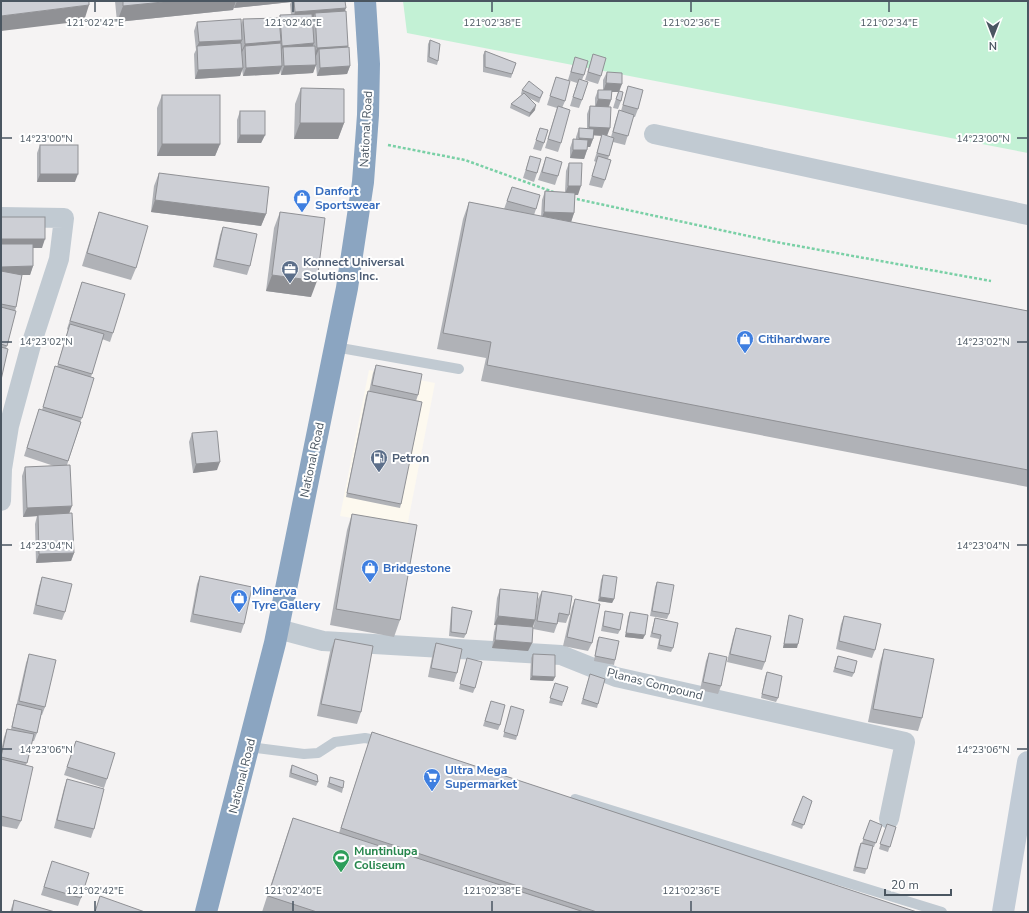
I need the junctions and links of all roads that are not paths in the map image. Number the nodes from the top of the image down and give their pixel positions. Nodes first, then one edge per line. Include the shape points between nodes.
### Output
1 (365, 1) edge
2 (654, 134) dead end
3 (1028, 215) edge
4 (1, 217) edge
5 (336, 347) junction
6 (459, 369) dead end
7 (1, 501) edge
8 (278, 629) junction
9 (391, 744) edge
10 (249, 747) junction
11 (1028, 762) edge
12 (566, 796) edge
13 (889, 819) dead end
14 (206, 912) edge
15 (942, 912) edge
16 (1003, 912) edge

1 - 5 highway, National Road via 369,64 367,143 356,235
2 - 3 street
4 - 7 street via 64,218 59,259 31,345 9,426 2,469
5 - 6 lane
5 - 8 highway, National Road
8 - 10 highway, National Road
8 - 13 street, Planas Compound via 323,641 561,655 616,677 906,742
9 - 10 lane via 365,738 336,742 318,753 304,754
10 - 14 highway, National Road
11 - 16 main road
12 - 15 lane

